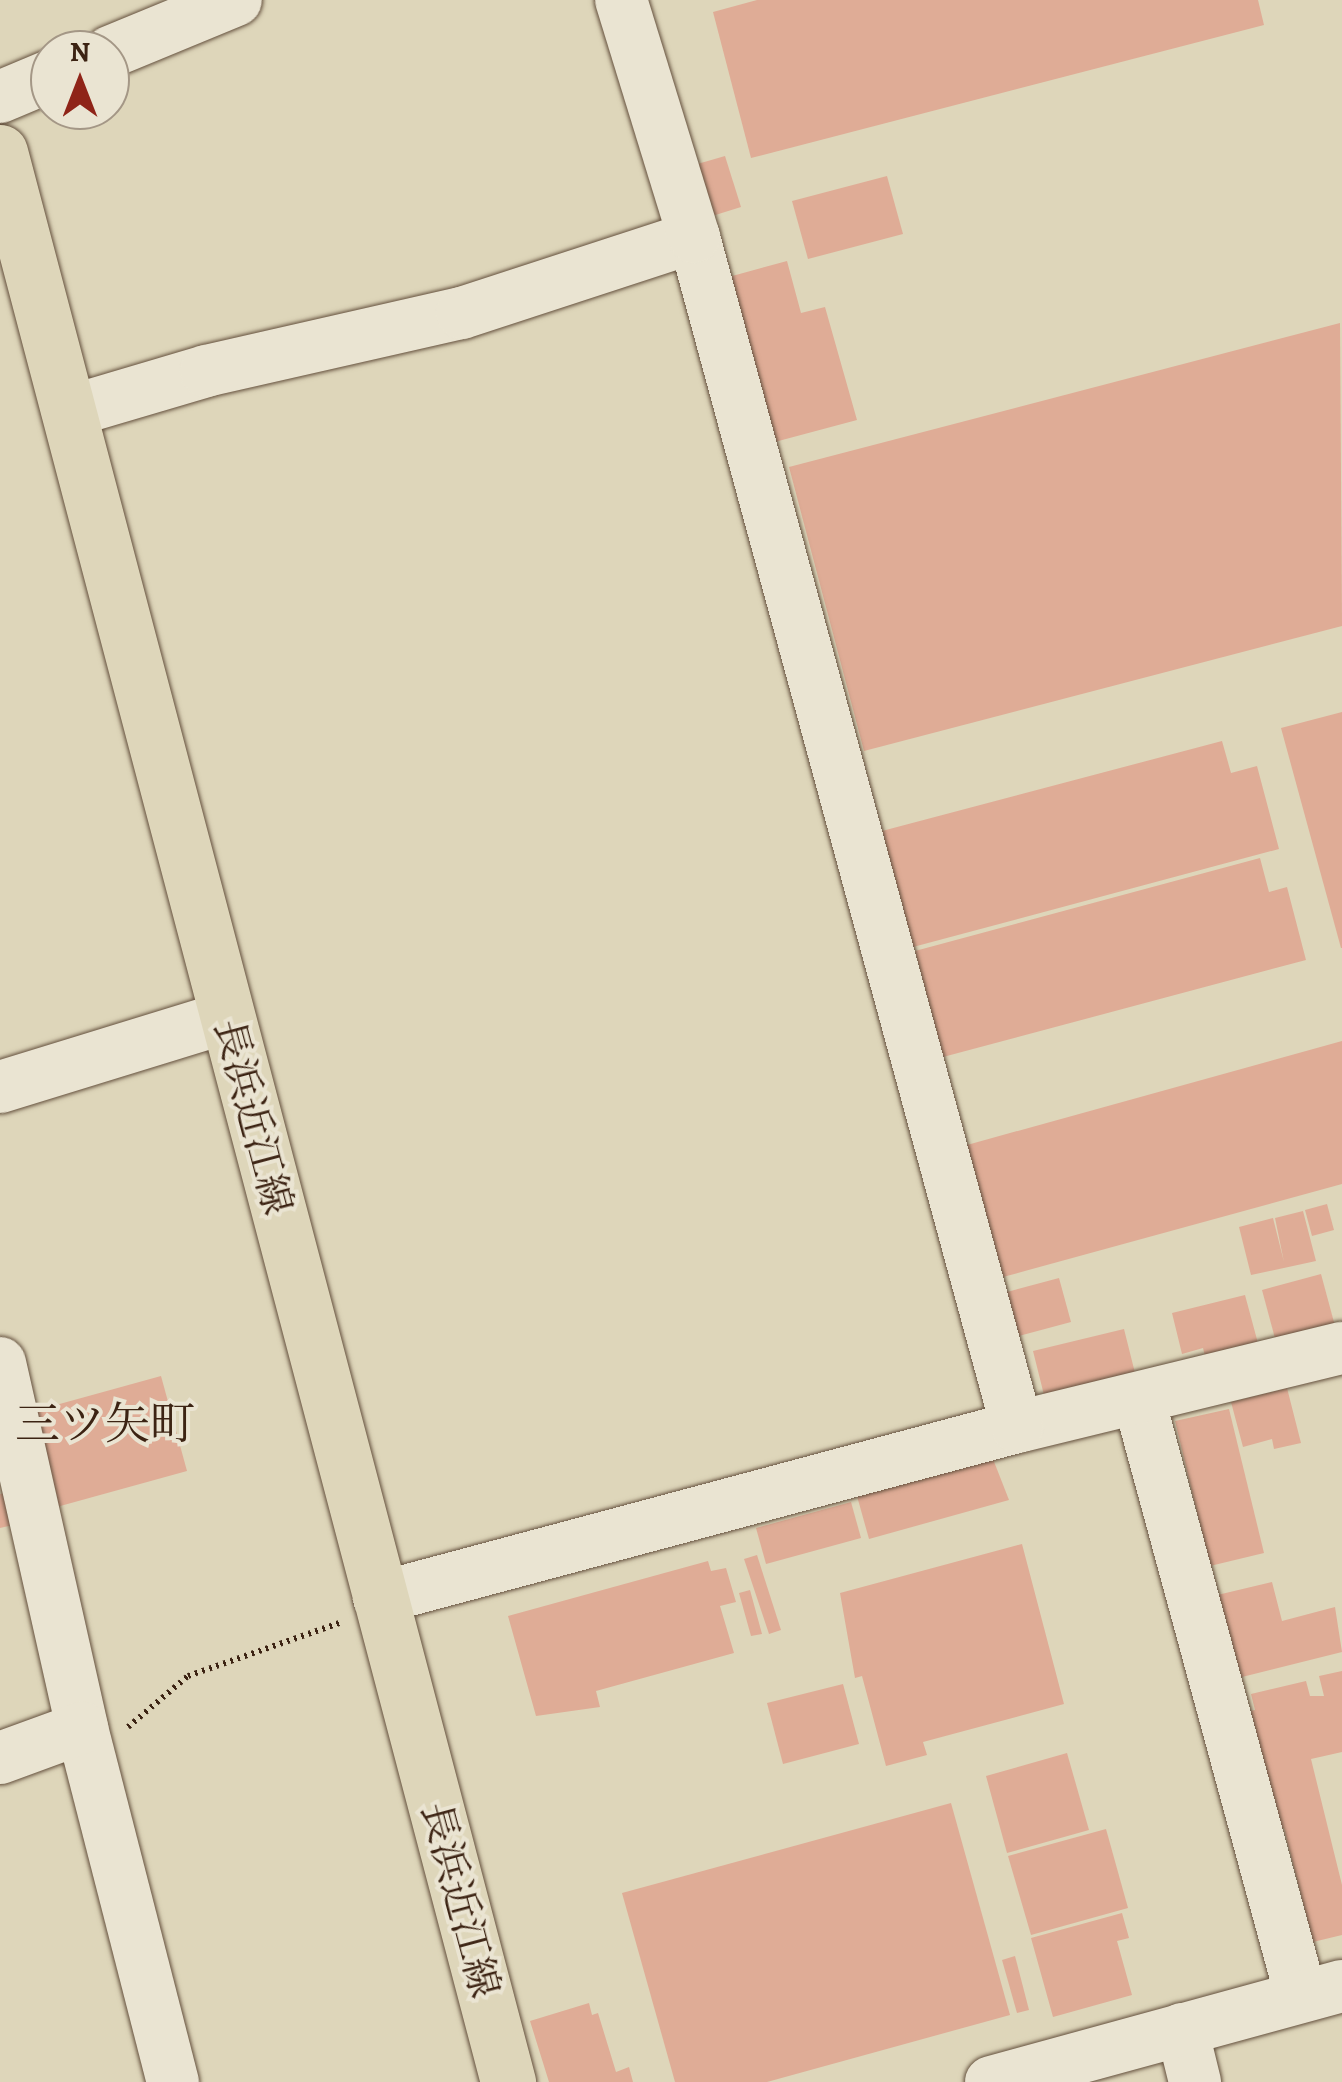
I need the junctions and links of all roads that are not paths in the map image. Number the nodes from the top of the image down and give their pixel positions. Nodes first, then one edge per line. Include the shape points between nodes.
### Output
1 (236, 0) edge
2 (621, 0) edge
3 (130, 44) edge
4 (30, 85) edge
5 (0, 98) edge
6 (0, 152) edge
7 (694, 237) junction
8 (68, 412) junction
9 (227, 1017) junction
10 (0, 1087) edge
11 (1342, 1348) edge
12 (0, 1363) edge
13 (1138, 1400) junction
14 (1018, 1427) junction
15 (369, 1608) junction
16 (85, 1739) junction
17 (0, 1758) edge
18 (1322, 1991) edge
19 (1182, 2029) junction
20 (173, 2082) edge
21 (508, 2082) edge
22 (991, 2082) edge
23 (1195, 2082) edge

1 - 3 street
2 - 7 street
4 - 5 street
6 - 8 main road, 長浜近江線
7 - 8 street via 462,313 206,371
7 - 14 street
8 - 9 main road, 長浜近江線
9 - 10 street
9 - 15 main road, 長浜近江線
11 - 13 street
12 - 16 street
13 - 14 street
13 - 18 street
14 - 15 street
15 - 21 main road, 長浜近江線
16 - 17 street
16 - 20 street
18 - 19 street
19 - 22 street
19 - 23 street

